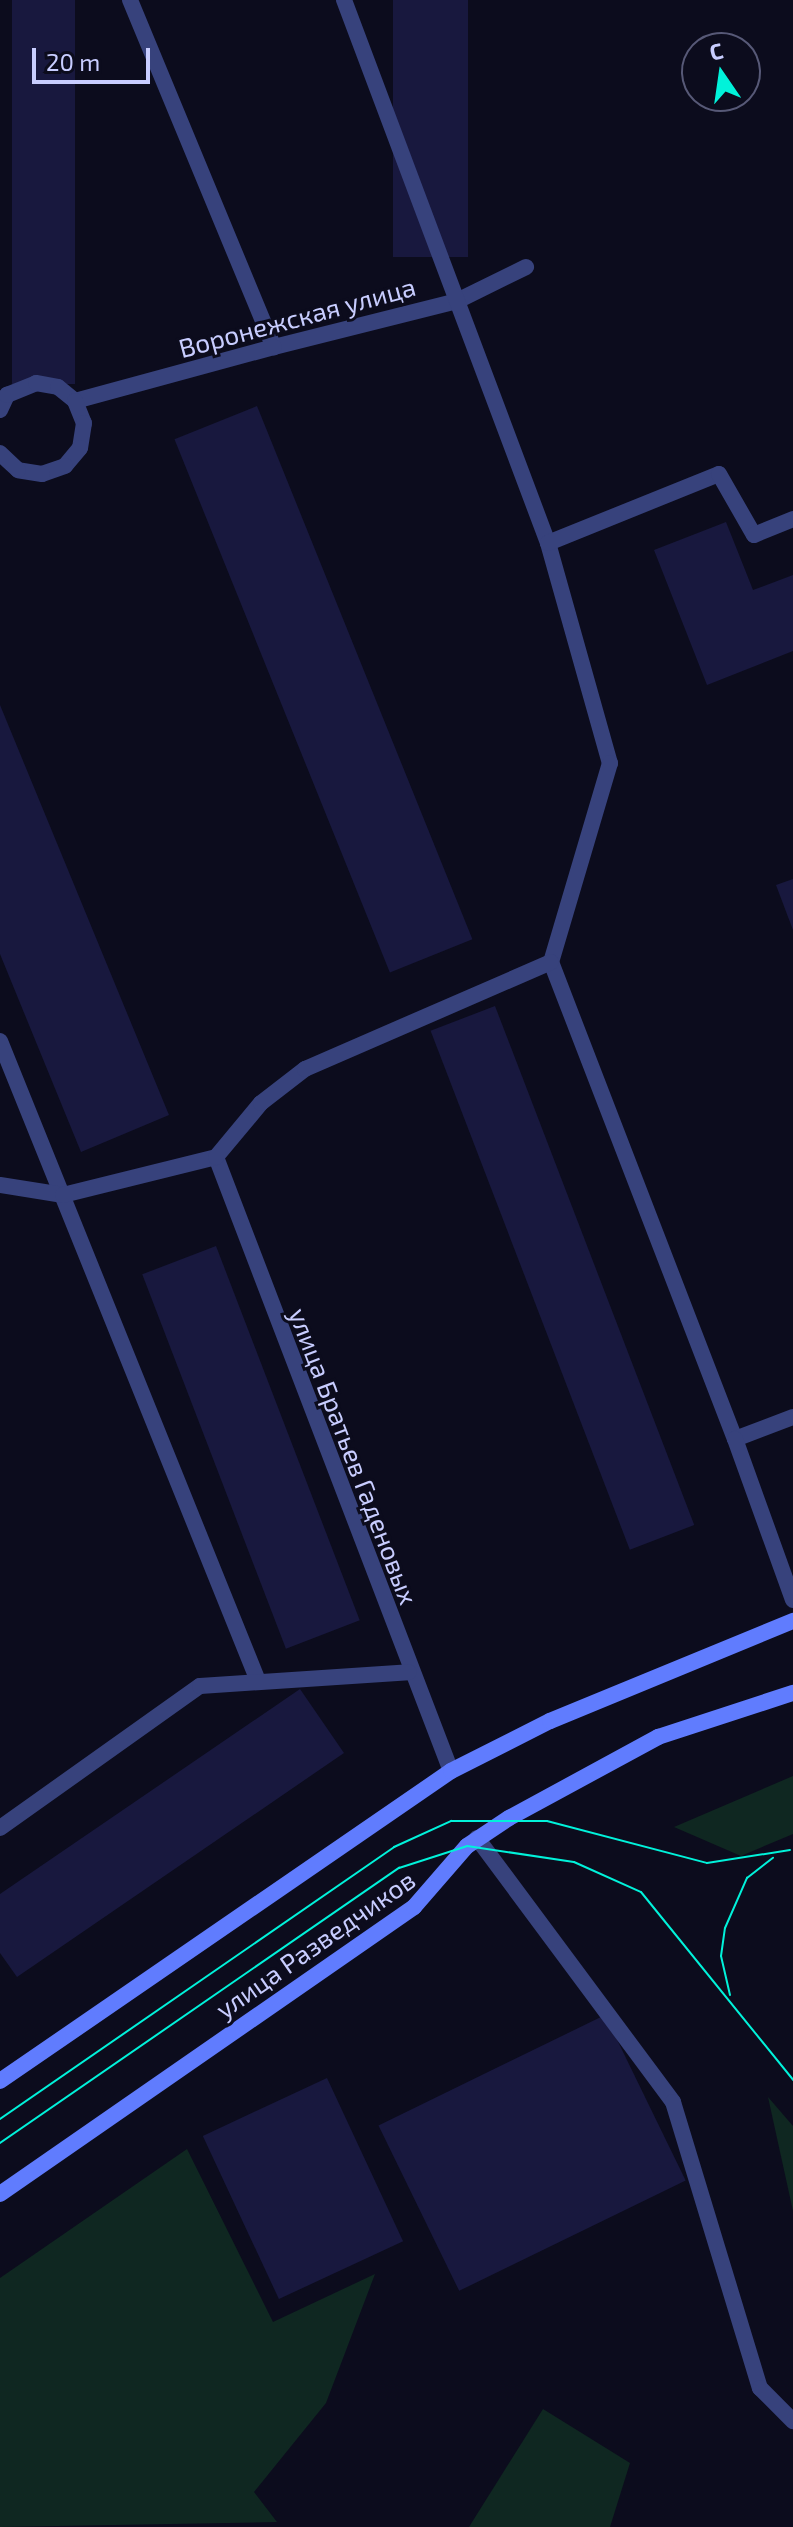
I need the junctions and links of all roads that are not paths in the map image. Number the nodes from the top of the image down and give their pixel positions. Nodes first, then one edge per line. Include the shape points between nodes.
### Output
1 (130, 0) edge
2 (344, 0) edge
3 (526, 267) dead end
4 (457, 301) junction
5 (274, 347) junction
6 (75, 401) junction
7 (0, 410) edge
8 (0, 453) edge
9 (793, 519) edge
10 (548, 543) junction
11 (551, 962) junction
12 (0, 1041) edge
13 (216, 1157) junction
14 (0, 1185) edge
15 (63, 1195) junction
16 (793, 1417) edge
17 (735, 1439) junction
18 (793, 1600) edge
19 (793, 1621) edge
20 (409, 1672) junction
21 (258, 1681) junction
22 (793, 1693) edge
23 (451, 1771) junction
24 (0, 1828) edge
25 (477, 1838) junction
26 (0, 2081) edge
27 (0, 2194) edge
28 (793, 2421) edge

1 - 5 street
2 - 4 street
3 - 4 street, Воронежская улица
4 - 5 street, Воронежская улица
4 - 10 street
5 - 6 street, Воронежская улица
6 - 7 street via 58,387 36,383 7,395
6 - 8 street via 84,423 80,448 65,466 42,474 18,470
9 - 10 street via 754,535 719,474
10 - 11 street via 610,763
11 - 13 street via 305,1069 261,1103
11 - 17 street
12 - 15 street
13 - 15 street
13 - 20 street, улица Братьев Гаденовых
14 - 15 street
15 - 21 street
16 - 17 street
17 - 18 street
19 - 23 main road via 550,1721
20 - 21 street
20 - 23 street, улица Братьев Гаденовых
21 - 24 street via 200,1686
22 - 25 main road, улица Разведчиков via 658,1737
23 - 26 main road
25 - 27 main road, улица Разведчиков via 414,1907
25 - 28 street via 673,2102 760,2388

